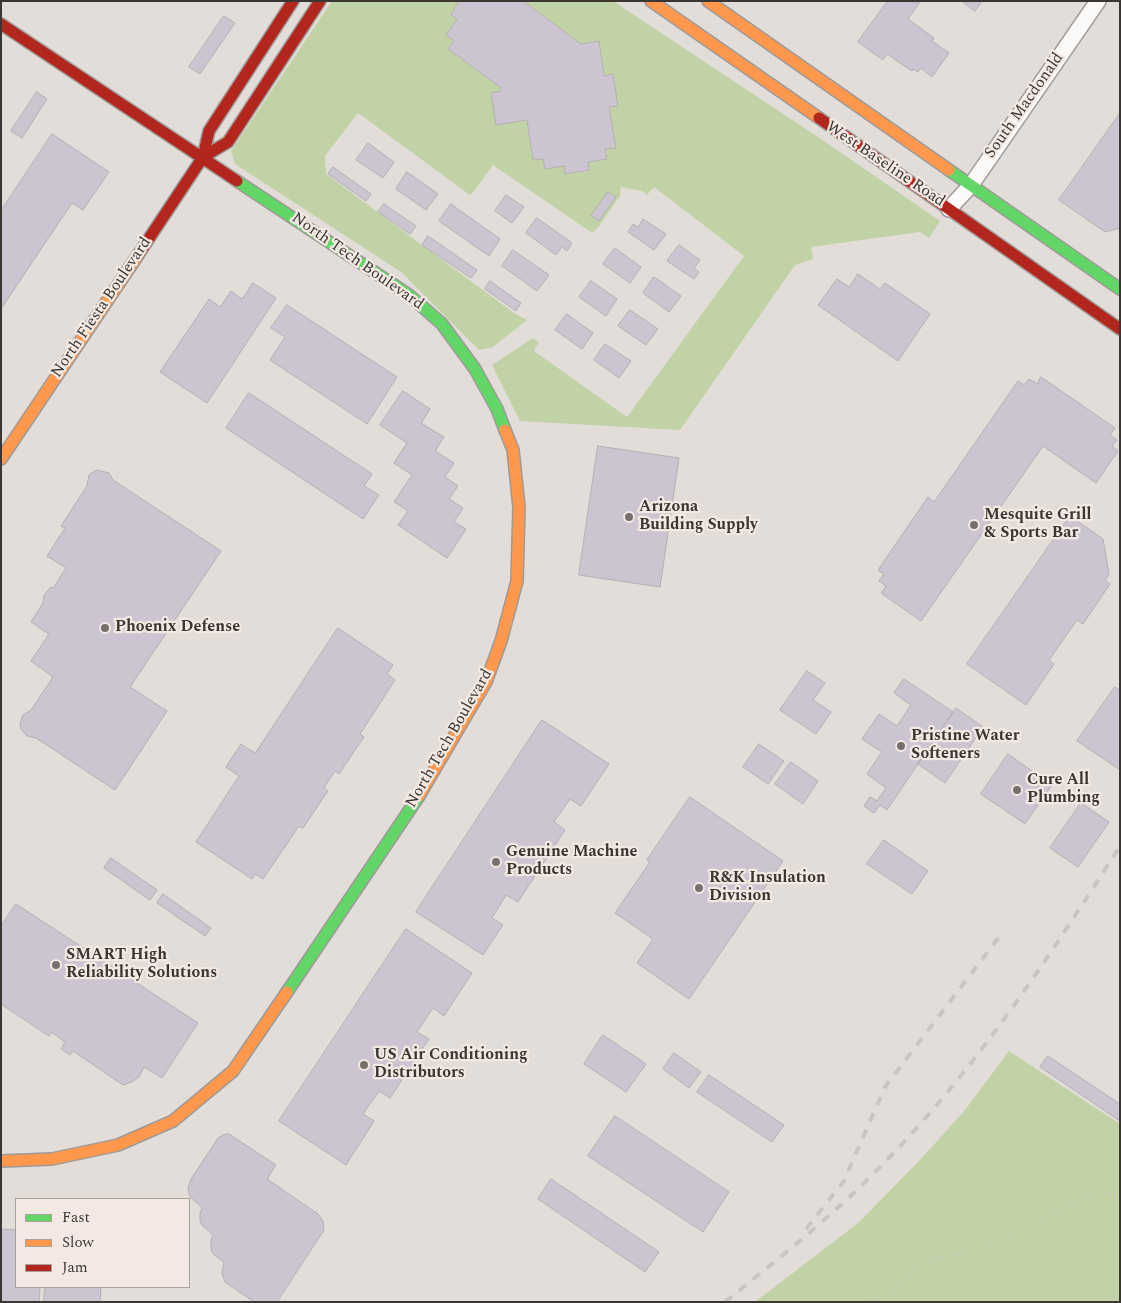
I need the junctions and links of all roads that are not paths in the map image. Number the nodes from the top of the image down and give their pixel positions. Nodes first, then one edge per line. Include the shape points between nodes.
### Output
1 (293, 1) edge
2 (320, 1) edge
3 (651, 1) edge
4 (708, 1) edge
5 (1098, 1) edge
6 (1, 24) edge
7 (275, 28) junction
8 (297, 35) junction
9 (203, 157) junction
10 (971, 185) junction
11 (949, 209) junction
12 (1120, 289) edge
13 (1120, 329) edge
14 (1, 459) edge
15 (1, 1161) edge

1 - 7 street, North Fiesta Boulevard
2 - 8 street, North Fiesta Boulevard
3 - 11 street, West Baseline Road
4 - 10 street, West Baseline Road
5 - 10 street, South Macdonald
6 - 9 street, North Tech Boulevard
7 - 8 street
7 - 9 street, North Fiesta Boulevard via 209,131
8 - 9 street, North Fiesta Boulevard via 228,142
9 - 14 street, North Fiesta Boulevard
9 - 15 street, North Tech Boulevard via 409,295 442,324 474,369 513,450 519,507 517,581 486,682 432,778 233,1071 173,1121 118,1145 52,1159
10 - 11 street, South Macdonald
10 - 12 street, West Baseline Road
11 - 13 street, West Baseline Road

